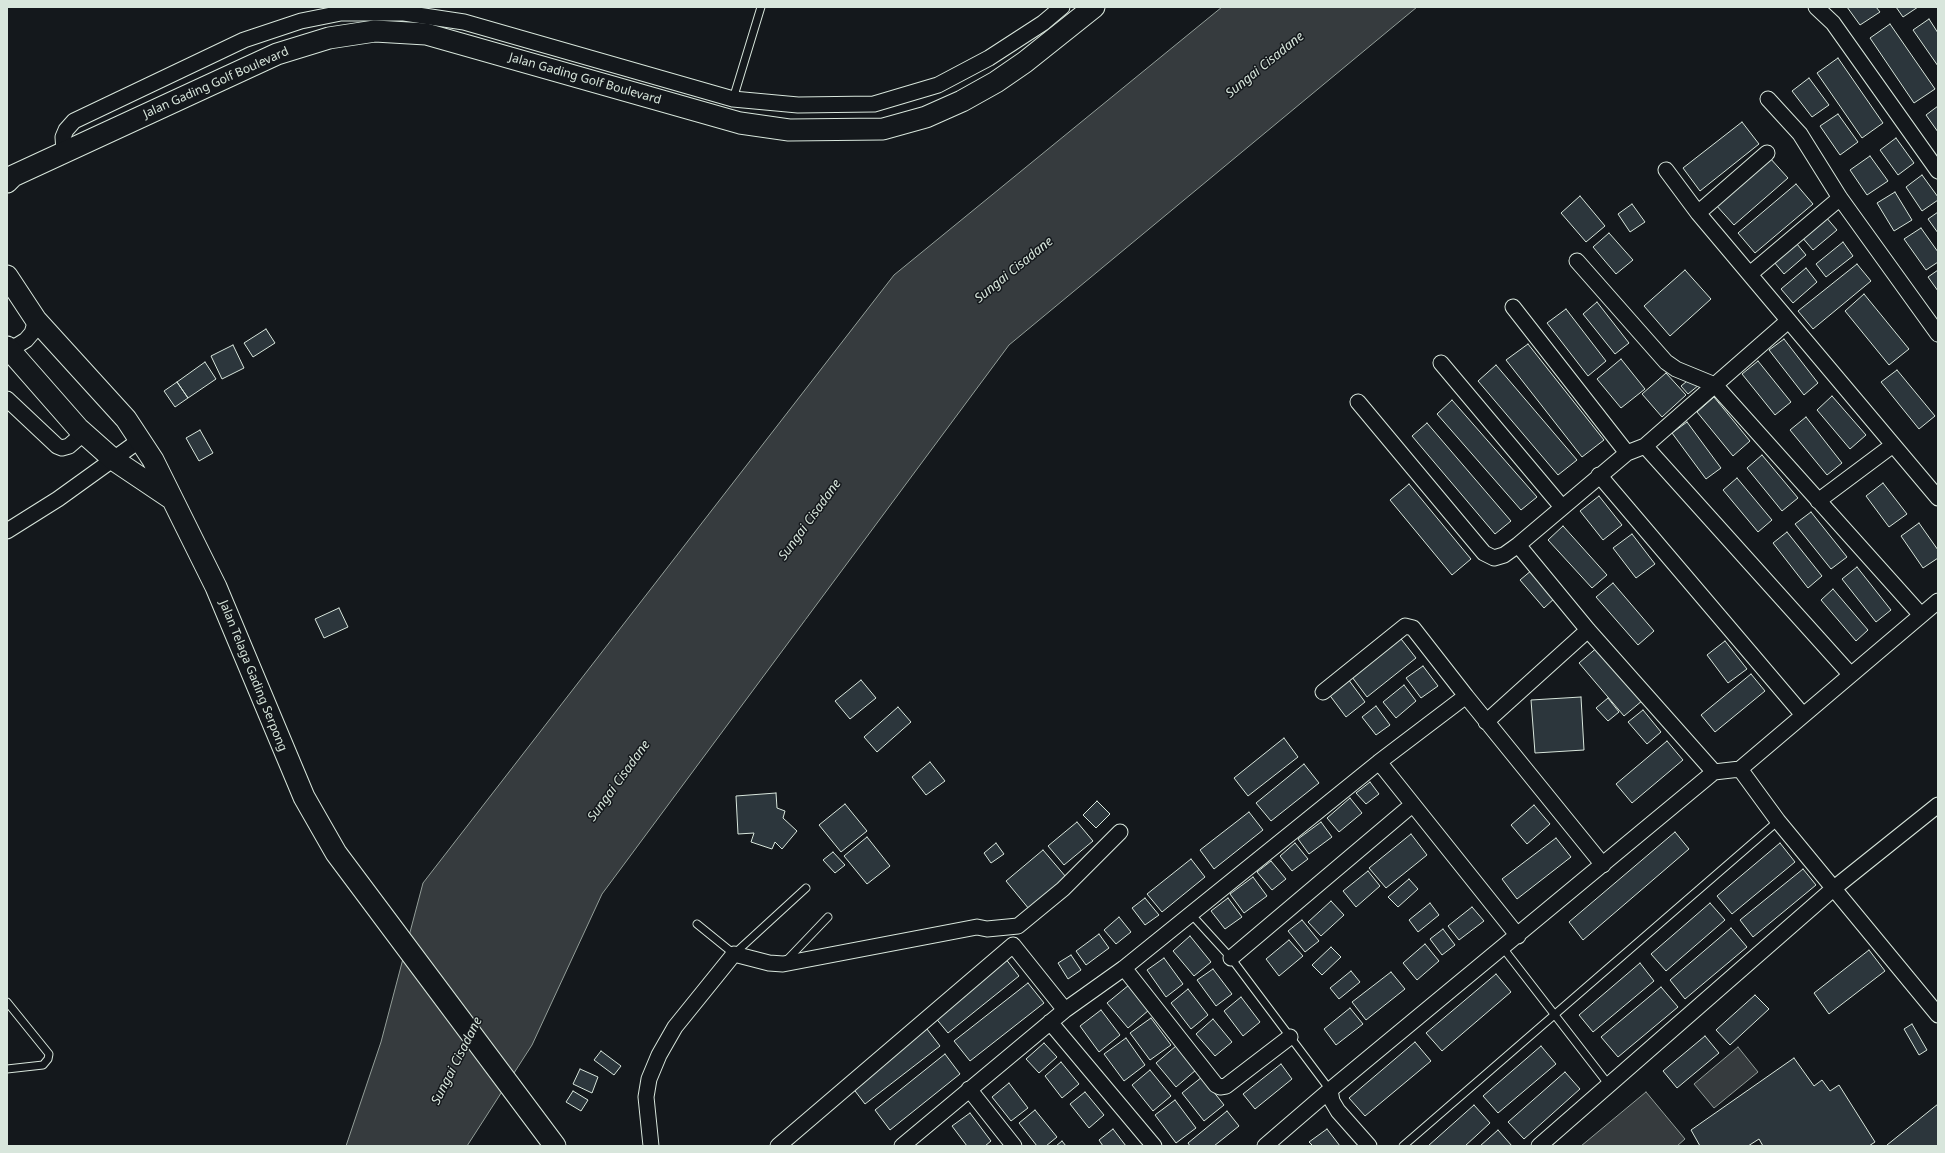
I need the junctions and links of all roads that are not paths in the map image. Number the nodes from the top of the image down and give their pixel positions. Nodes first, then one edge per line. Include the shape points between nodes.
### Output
1 (761, 7) edge
2 (1062, 7) edge
3 (1094, 7) edge
4 (1816, 7) edge
5 (733, 99) junction
6 (1768, 99) dead end
7 (64, 152) junction
8 (1767, 153) dead end
9 (1666, 170) dead end
10 (1938, 171) edge
11 (9, 178) edge
12 (1840, 198) junction
13 (1698, 213) junction
14 (1577, 261) dead end
15 (1750, 274) junction
16 (7, 276) edge
17 (1513, 307) dead end
18 (36, 320) junction
19 (1788, 321) junction
20 (1938, 334) edge
21 (7, 348) edge
22 (1441, 363) dead end
23 (1715, 385) junction
24 (7, 399) edge
25 (1358, 402) dead end
26 (84, 433) junction
27 (140, 440) junction
28 (1893, 445) junction
29 (1645, 446) junction
30 (1627, 453) junction
31 (114, 460) junction
32 (1599, 475) junction
33 (1938, 498) edge
34 (172, 499) junction
35 (1818, 501) junction
36 (1562, 507) junction
37 (7, 531) edge
38 (1518, 545) junction
39 (1938, 601) edge
40 (1921, 615) junction
41 (1588, 630) junction
42 (1850, 674) junction
43 (1323, 692) dead end
44 (1466, 696) junction
45 (1803, 715) junction
46 (1486, 722) junction
47 (1378, 762) junction
48 (1740, 769) junction
49 (1714, 772) junction
50 (1412, 805) junction
51 (1938, 805) edge
52 (1778, 822) junction
53 (1120, 832) dead end
54 (1603, 865) junction
55 (806, 888) dead end
56 (1833, 889) junction
57 (1190, 913) junction
58 (828, 917) dead end
59 (697, 924) dead end
60 (1518, 936) junction
61 (1503, 948) junction
62 (734, 954) junction
63 (1232, 958) junction
64 (783, 964) junction
65 (1124, 968) junction
66 (7, 1002) edge
67 (1065, 1010) junction
68 (1555, 1014) junction
69 (1938, 1015) edge
70 (1050, 1022) junction
71 (1290, 1037) junction
72 (7, 1069) edge
73 (1609, 1085) junction
74 (969, 1089) junction
75 (1330, 1090) junction
76 (654, 1142) edge
77 (555, 1146) edge
78 (778, 1146) edge
79 (902, 1146) edge
80 (1014, 1146) edge
81 (1154, 1146) edge
82 (1265, 1146) edge
83 (1369, 1146) edge
84 (1403, 1146) edge
85 (1539, 1146) edge

1 - 5 lane
2 - 5 street, Jalan Gading Golf Boulevard via 1043,23 989,58 938,85 874,104 798,105
3 - 7 main road, Jalan Gading Golf Boulevard via 996,82 926,117 883,129 789,130 740,123 426,34 375,31 329,38 277,54
4 - 10 street via 1833,23
5 - 7 street, Jalan Gading Golf Boulevard via 464,22 404,13 340,13 301,21 244,40 74,121 63,137
6 - 12 street via 1800,134
7 - 11 main road, Jalan Gading Golf Boulevard
8 - 13 street
9 - 13 street
12 - 15 street
12 - 20 street
13 - 15 street
14 - 23 street via 1666,362 1676,369
15 - 19 street
16 - 18 main road, Jalan Telaga Gading Serpong
17 - 30 street
18 - 21 street via 32,333 26,340
18 - 27 main road, Jalan Telaga Gading Serpong via 126,419
19 - 23 street
19 - 28 street
21 - 26 main road, Jalan Telaga Gading Serpong
22 - 36 street
23 - 29 street
23 - 35 street
24 - 26 street via 57,446 69,446
25 - 38 street via 1484,553 1494,558 1504,555
26 - 31 main road, Jalan Telaga Gading Serpong
27 - 31 street
27 - 34 main road, Jalan Telaga Gading Serpong
28 - 33 street
28 - 35 street
29 - 30 street
29 - 42 street
30 - 32 street
31 - 34 main road, Jalan Telaga Gading Serpong
31 - 37 street
32 - 36 street
32 - 45 street
34 - 77 main road, Jalan Telaga Gading Serpong via 216,586 304,797 336,853
35 - 40 street
36 - 38 street
38 - 41 street
39 - 40 street
40 - 42 street
41 - 46 street
41 - 49 street
42 - 45 street
43 - 44 street via 1405,626 1412,628
44 - 46 street
44 - 47 street
45 - 48 street
46 - 54 street
47 - 50 street
47 - 57 street
48 - 49 street
48 - 52 street
49 - 54 street
50 - 60 street
50 - 63 street
51 - 56 street
52 - 56 street
52 - 68 lane
53 - 64 street via 1063,889 1018,926 987,929 977,927
54 - 60 street
55 - 62 lane
56 - 69 street
56 - 73 street
57 - 63 lane
57 - 65 street
58 - 64 lane
59 - 62 lane
60 - 61 street
61 - 68 lane
61 - 75 street
62 - 64 street
62 - 76 street via 675,1027 649,1079 646,1097
63 - 71 lane
65 - 67 street
65 - 71 street via 1220,1087 1226,1086
66 - 72 lane via 49,1054 43,1065
67 - 70 street
67 - 78 street via 1013,945
68 - 73 lane
68 - 84 lane
70 - 74 street
70 - 81 street
71 - 75 lane
73 - 85 street
74 - 79 street
74 - 80 street
75 - 82 street
75 - 83 street via 1332,1101 1338,1111

